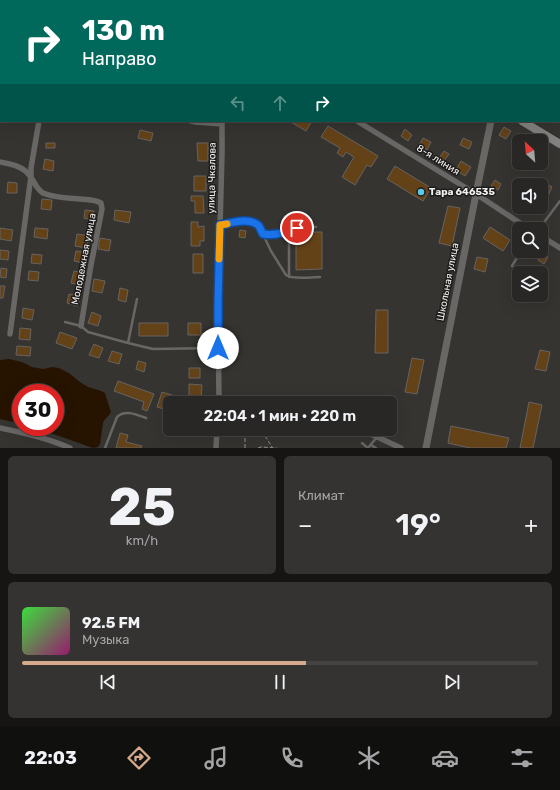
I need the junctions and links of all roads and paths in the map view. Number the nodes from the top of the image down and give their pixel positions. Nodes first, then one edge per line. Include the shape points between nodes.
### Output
1 (39, 122) edge
2 (196, 122) edge
3 (222, 122) edge
4 (359, 122) edge
5 (491, 122) edge
6 (524, 122) edge
7 (560, 144) edge
8 (0, 162) edge
9 (31, 176) junction
10 (476, 194) junction
11 (560, 201) edge
12 (518, 222) edge
13 (544, 222) edge
14 (220, 225) junction
15 (316, 227) dead end
16 (289, 231) junction
17 (263, 234) junction
18 (548, 240) edge
19 (560, 248) edge
20 (517, 258) edge
21 (512, 266) dead end
22 (289, 277) junction
23 (320, 277) dead end
24 (137, 299) dead end
25 (65, 322) dead end
26 (81, 326) junction
27 (10, 334) dead end
28 (128, 343) junction
29 (218, 348) junction
30 (219, 396) edge
31 (146, 418) dead end
32 (0, 428) edge
33 (217, 436) edge
34 (245, 436) edge
35 (265, 436) dead end
36 (377, 437) joint
37 (362, 443) dead end
38 (371, 445) junction
39 (70, 448) edge
40 (105, 448) edge
41 (216, 448) edge
42 (245, 448) edge
43 (258, 448) edge
44 (272, 448) edge
45 (277, 448) edge
46 (368, 448) edge
47 (376, 448) edge
48 (401, 448) edge
49 (426, 448) edge

1 - 9 street
2 - 3 street
3 - 14 street, улица Чкалова
4 - 10 street, 8-я линия
5 - 10 street, Школьная улица
6 - 7 main road
8 - 9 street, Молодежная улица via 22,169
9 - 26 street, Молодежная улица via 36,188 42,192 101,203
9 - 27 street
10 - 12 street, 8-я линия
10 - 49 street, Школьная улица
11 - 13 lane
14 - 17 lane via 253,222 259,226
14 - 29 street, улица Чкалова
15 - 16 lane
16 - 17 lane
16 - 22 lane
17 - 22 lane
18 - 19 street
20 - 21 lane
22 - 23 lane
24 - 28 lane
25 - 26 lane
26 - 28 lane via 88,332
28 - 29 lane via 153,349
29 - 30 street, улица Чкалова
31 - 40 lane via 128,412 121,413
32 - 39 street via 57,442
33 - 41 street
34 - 42 path
35 - 44 path
36 - 38 lane
36 - 48 street
37 - 46 lane
38 - 46 lane
38 - 47 lane
43 - 44 path
44 - 45 path

